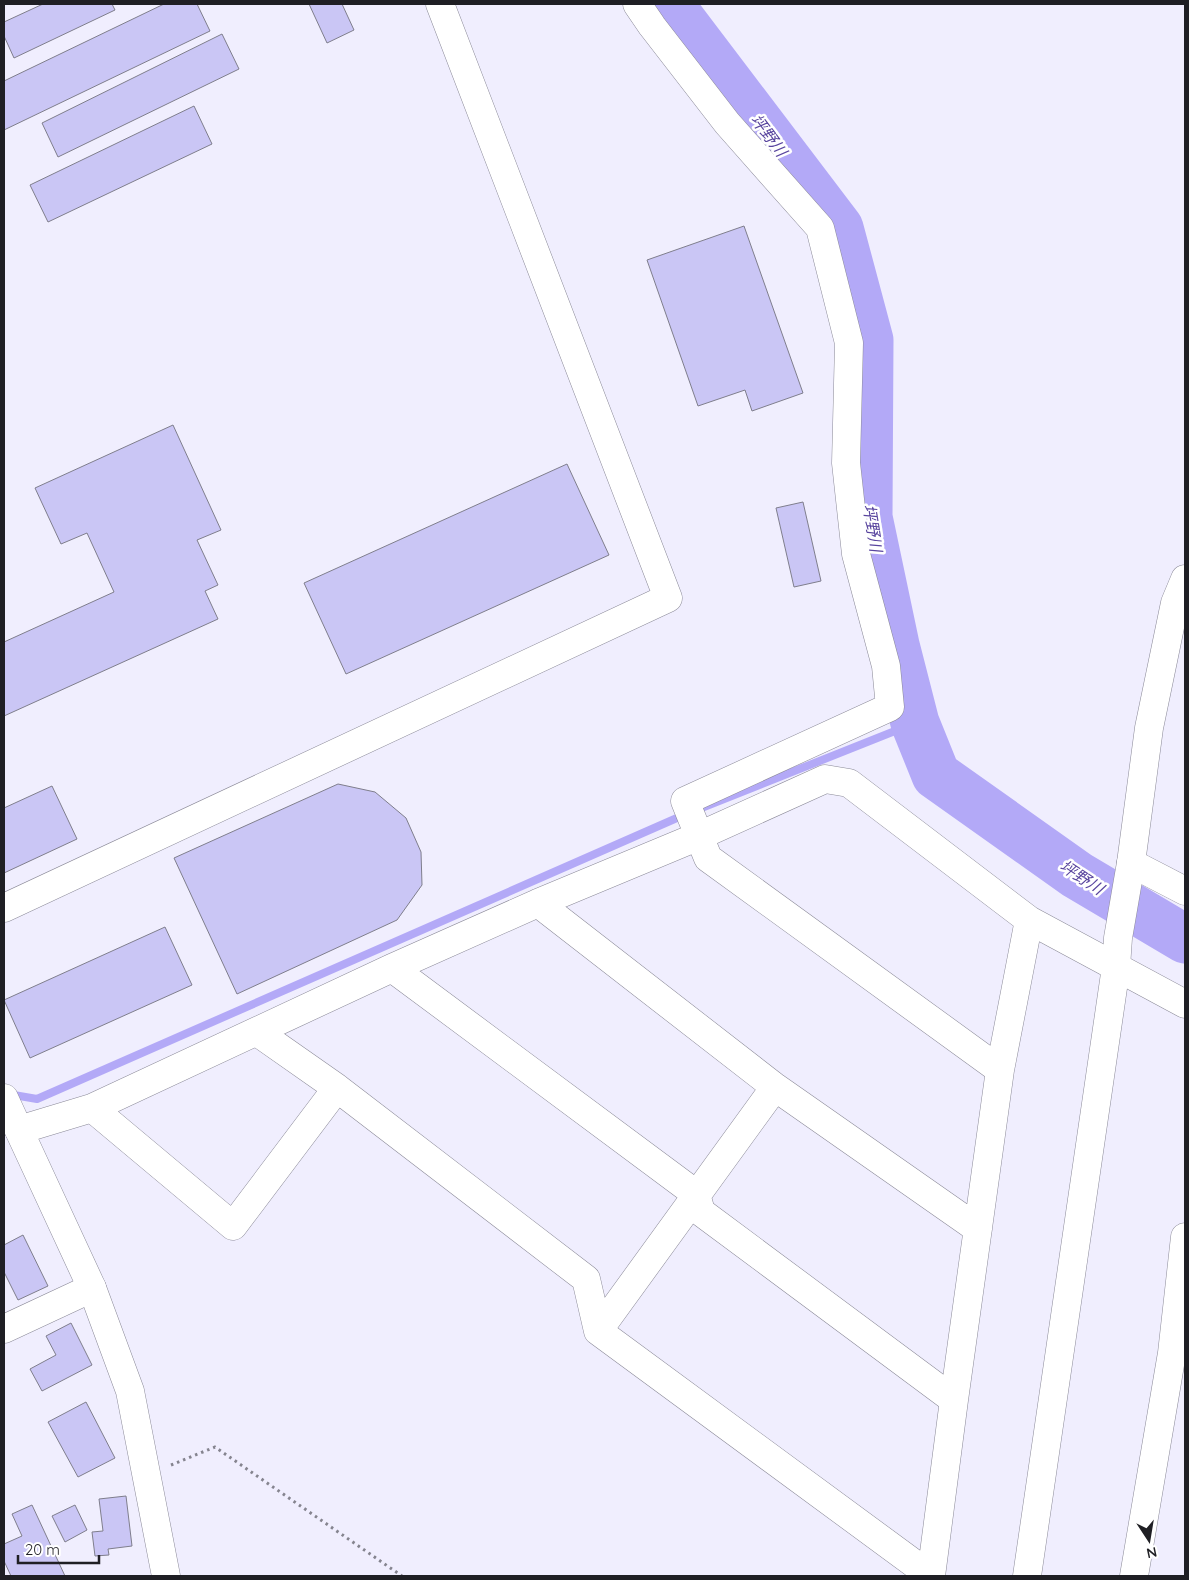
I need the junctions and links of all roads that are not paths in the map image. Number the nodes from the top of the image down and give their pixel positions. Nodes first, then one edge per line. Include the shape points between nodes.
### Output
1 (440, 4) edge
2 (638, 4) edge
3 (1185, 579) edge
4 (699, 836) junction
5 (1129, 873) junction
6 (1185, 890) edge
7 (538, 904) junction
8 (4, 908) edge
9 (1028, 920) junction
10 (1116, 967) junction
11 (392, 968) junction
12 (1185, 1004) edge
13 (257, 1032) junction
14 (1000, 1070) junction
15 (776, 1087) junction
16 (337, 1088) junction
17 (4, 1098) edge
18 (92, 1108) junction
19 (19, 1130) junction
20 (696, 1194) junction
21 (978, 1229) junction
22 (1185, 1237) edge
23 (92, 1288) junction
24 (4, 1329) edge
25 (598, 1331) junction
26 (1179, 1355) edge
27 (954, 1400) junction
28 (166, 1576) edge
29 (931, 1576) edge
30 (1027, 1576) edge
31 (1134, 1576) edge

1 - 8 street via 668,598
2 - 4 street via 727,123 820,228 850,343 846,463 856,554 886,666 890,707 685,801
3 - 5 street via 1175,603 1149,728
4 - 7 street
4 - 9 street via 825,779 849,783
4 - 14 street via 708,858
5 - 6 street
5 - 10 street
7 - 11 street
7 - 15 street
9 - 10 street
9 - 14 street
10 - 12 street
10 - 30 street
11 - 13 street
11 - 20 street
13 - 16 street
13 - 18 street
14 - 21 street
15 - 20 street
15 - 21 street
16 - 18 street via 232,1226
16 - 25 street via 586,1279
17 - 19 street
18 - 19 street
19 - 23 street
20 - 25 street
20 - 27 street via 701,1212
21 - 27 street
22 - 26 street
23 - 24 street
23 - 28 street via 130,1390
25 - 29 street
26 - 31 street
27 - 29 street

